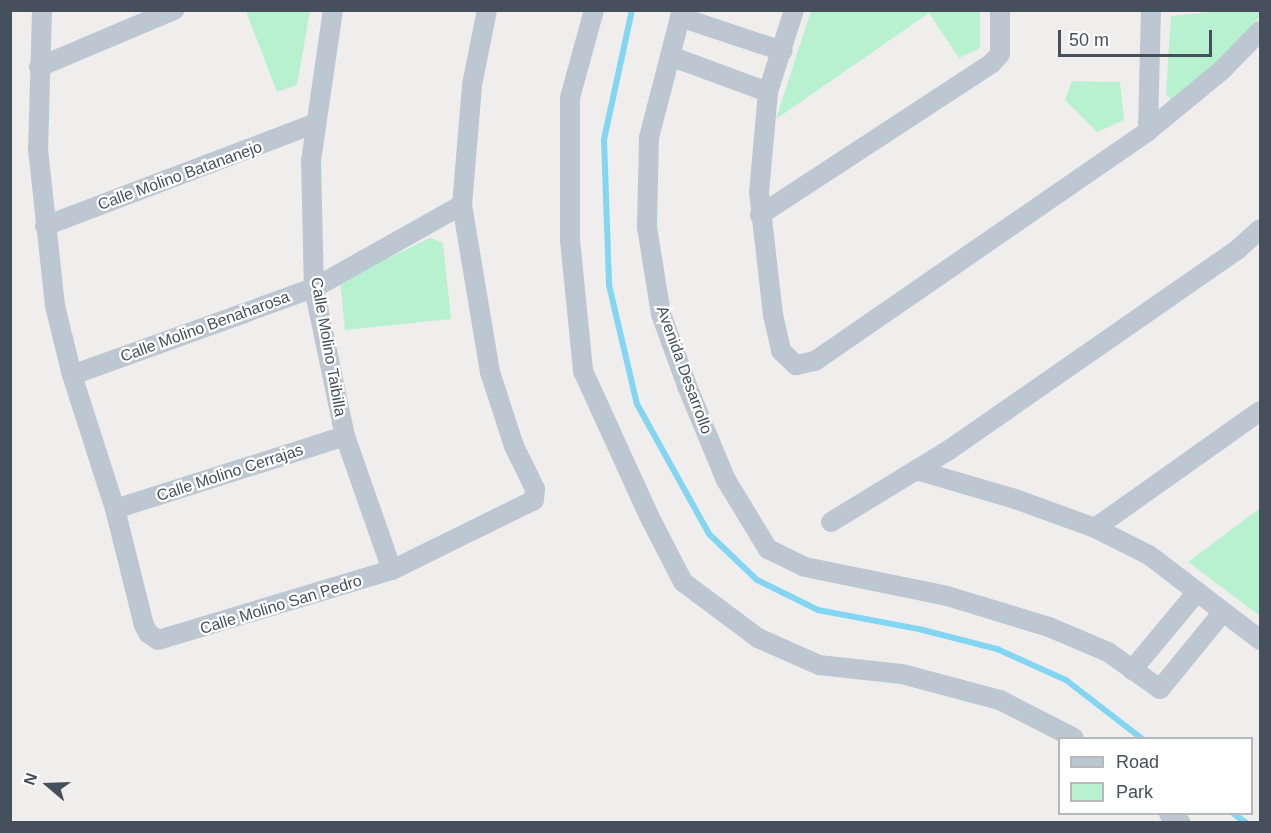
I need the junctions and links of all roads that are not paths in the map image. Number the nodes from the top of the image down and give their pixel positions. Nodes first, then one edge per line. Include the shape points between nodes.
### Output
1 (42, 10) edge
2 (174, 10) edge
3 (333, 10) edge
4 (487, 10) edge
5 (594, 10) edge
6 (794, 10) edge
7 (1000, 10) edge
8 (1151, 10) edge
9 (681, 14) edge
10 (1260, 31) edge
11 (782, 51) junction
12 (670, 56) junction
13 (39, 67) junction
14 (768, 92) junction
15 (314, 124) junction
16 (1148, 131) junction
17 (462, 205) junction
18 (760, 216) junction
19 (45, 226) junction
20 (1260, 229) edge
21 (314, 288) junction
22 (72, 375) junction
23 (1260, 411) edge
24 (345, 436) junction
25 (916, 470) junction
26 (115, 509) junction
27 (831, 522) dead end
28 (1095, 528) junction
29 (392, 570) junction
30 (1197, 592) junction
31 (1223, 612) junction
32 (1260, 640) edge
33 (1132, 670) junction
34 (1072, 737) edge

1 - 13 street, Calle Molino San Pedro
2 - 13 street
3 - 15 street, Calle Molino Taibilla
4 - 17 street, Calle Molino San Pedro via 471,95
5 - 34 street via 570,98 570,240 583,370 683,582 758,638 819,665 902,674 1000,700
6 - 11 street
7 - 18 street via 1000,54 991,64
8 - 16 street
9 - 11 street
9 - 12 street, Avenida Desarrollo
10 - 16 street via 1221,70
11 - 14 street
12 - 14 street
12 - 33 street, Avenida Desarrollo via 649,138 647,227 661,314 726,480 768,549 805,567 947,596 1049,627 1108,652
13 - 19 street, Calle Molino San Pedro via 38,149
14 - 18 street
15 - 19 street, Calle Molino Batananejo
15 - 21 street, Calle Molino Taibilla via 310,160
16 - 18 street via 803,366 788,362 782,351
17 - 21 street, Calle Molino Benaharosa
17 - 29 street, Calle Molino San Pedro via 490,372 510,435 536,494 529,505
19 - 22 street, Calle Molino San Pedro via 55,306
20 - 25 street via 1227,256
21 - 22 street, Calle Molino Benaharosa
21 - 24 street, Calle Molino Taibilla
22 - 26 street, Calle Molino San Pedro
23 - 28 street
24 - 26 street, Calle Molino Cerrajas
24 - 29 street, Calle Molino Taibilla
25 - 27 street
25 - 28 street
26 - 29 street, Calle Molino San Pedro via 144,625 158,640
28 - 30 street via 1149,555
30 - 31 street
30 - 33 street
31 - 32 street
31 - 33 street, Avenida Desarrollo via 1160,689

